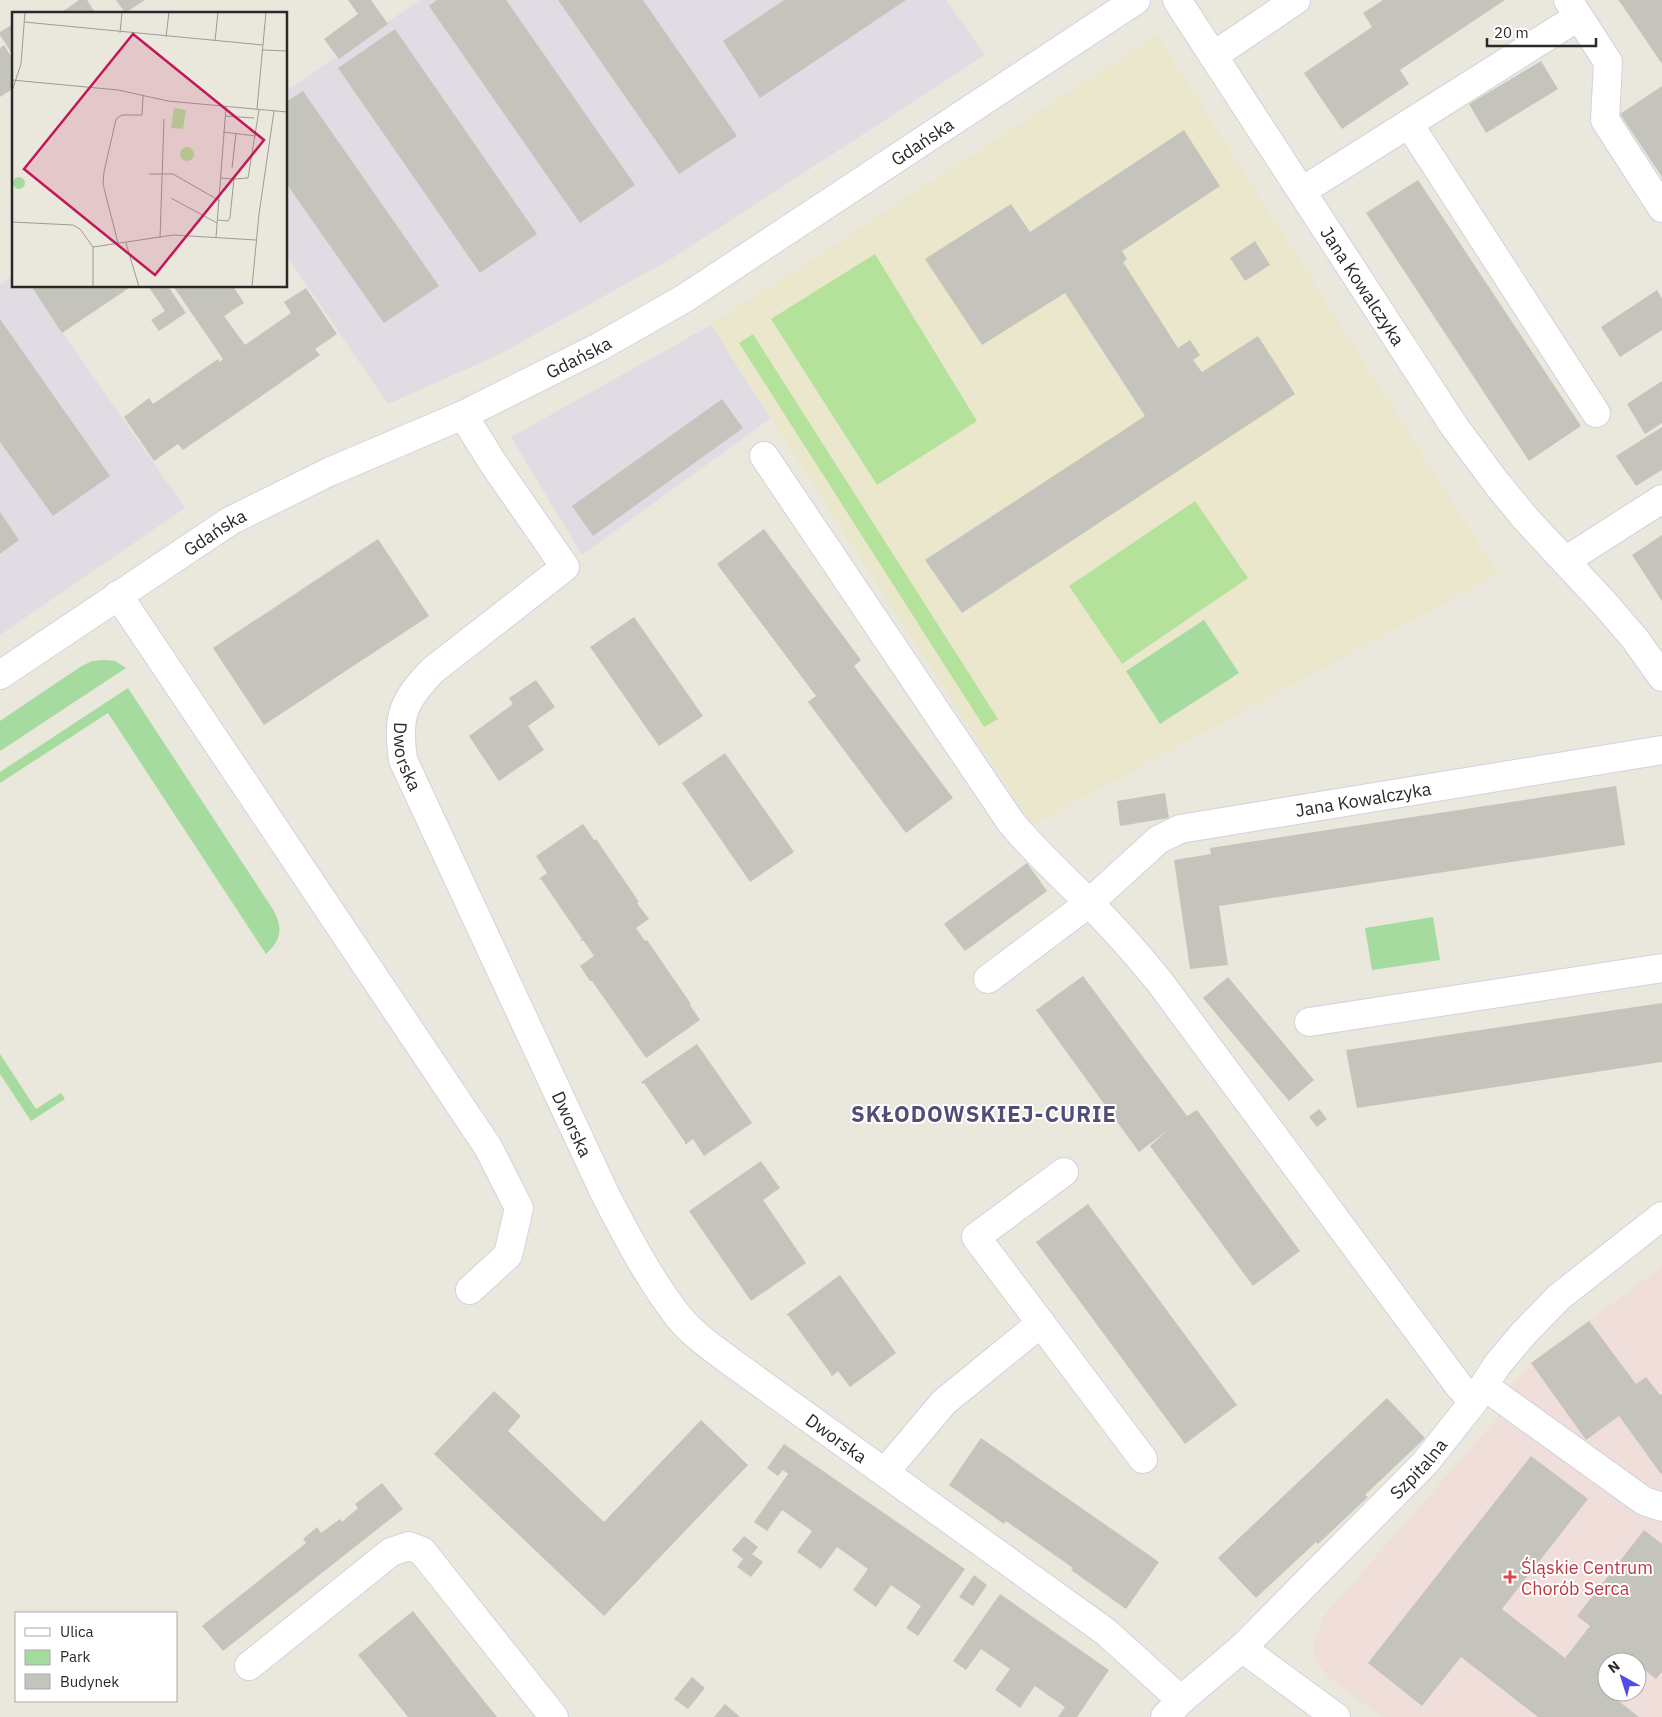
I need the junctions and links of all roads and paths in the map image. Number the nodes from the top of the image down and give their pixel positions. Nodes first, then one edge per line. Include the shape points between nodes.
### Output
1 (1136, 0) edge
2 (1177, 0) edge
3 (1296, 0) edge
4 (1573, 8) edge
5 (1213, 56) junction
6 (1409, 124) junction
7 (1302, 191) junction
8 (1662, 208) edge
9 (1596, 413) dead end
10 (463, 415) junction
11 (764, 456) dead end
12 (1662, 499) edge
13 (1565, 561) junction
14 (118, 595) junction
15 (0, 675) edge
16 (1662, 678) edge
17 (1662, 750) edge
18 (1089, 903) junction
19 (1662, 968) edge
20 (988, 979) dead end
21 (1309, 1022) dead end
22 (1064, 1172) dead end
23 (1662, 1216) edge
24 (470, 1290) dead end
25 (1041, 1323) junction
26 (1479, 1393) junction
27 (1143, 1459) dead end
28 (885, 1472) junction
29 (1662, 1507) edge
30 (1242, 1648) junction
31 (248, 1666) dead end
32 (1173, 1709) edge
33 (554, 1717) edge
34 (1336, 1717) edge

1 - 10 street, Gdańska via 685,298 599,347
2 - 5 street, Jana Kowalczyka
3 - 5 street
4 - 6 street
4 - 8 street via 1608,62 1605,120
5 - 7 street, Jana Kowalczyka
6 - 7 street
6 - 9 street
7 - 13 street, Jana Kowalczyka via 1454,426 1498,485
10 - 14 street, Gdańska via 329,472 230,521
10 - 28 street, Dworska via 565,567 433,670 415,689 403,710 400,735 403,760 605,1194 658,1288 679,1318 704,1341
11 - 18 street via 1010,821
12 - 13 street
13 - 16 street, Jana Kowalczyka via 1635,639
14 - 15 street, Gdańska
14 - 24 street via 488,1147 519,1208 508,1255
17 - 18 street, Jana Kowalczyka via 1180,829 1158,840
18 - 20 street, Jana Kowalczyka
18 - 26 street via 1159,980 1459,1386
19 - 21 street
22 - 25 street via 976,1237
23 - 26 street, Szpitalna via 1559,1297 1497,1365
25 - 27 street
25 - 28 street via 944,1402
26 - 29 street via 1644,1501
26 - 30 street, Szpitalna via 1425,1463
28 - 32 street, Dworska via 1106,1632
30 - 32 street, Szpitalna
30 - 34 street
31 - 33 street via 391,1552 409,1546 422,1551

